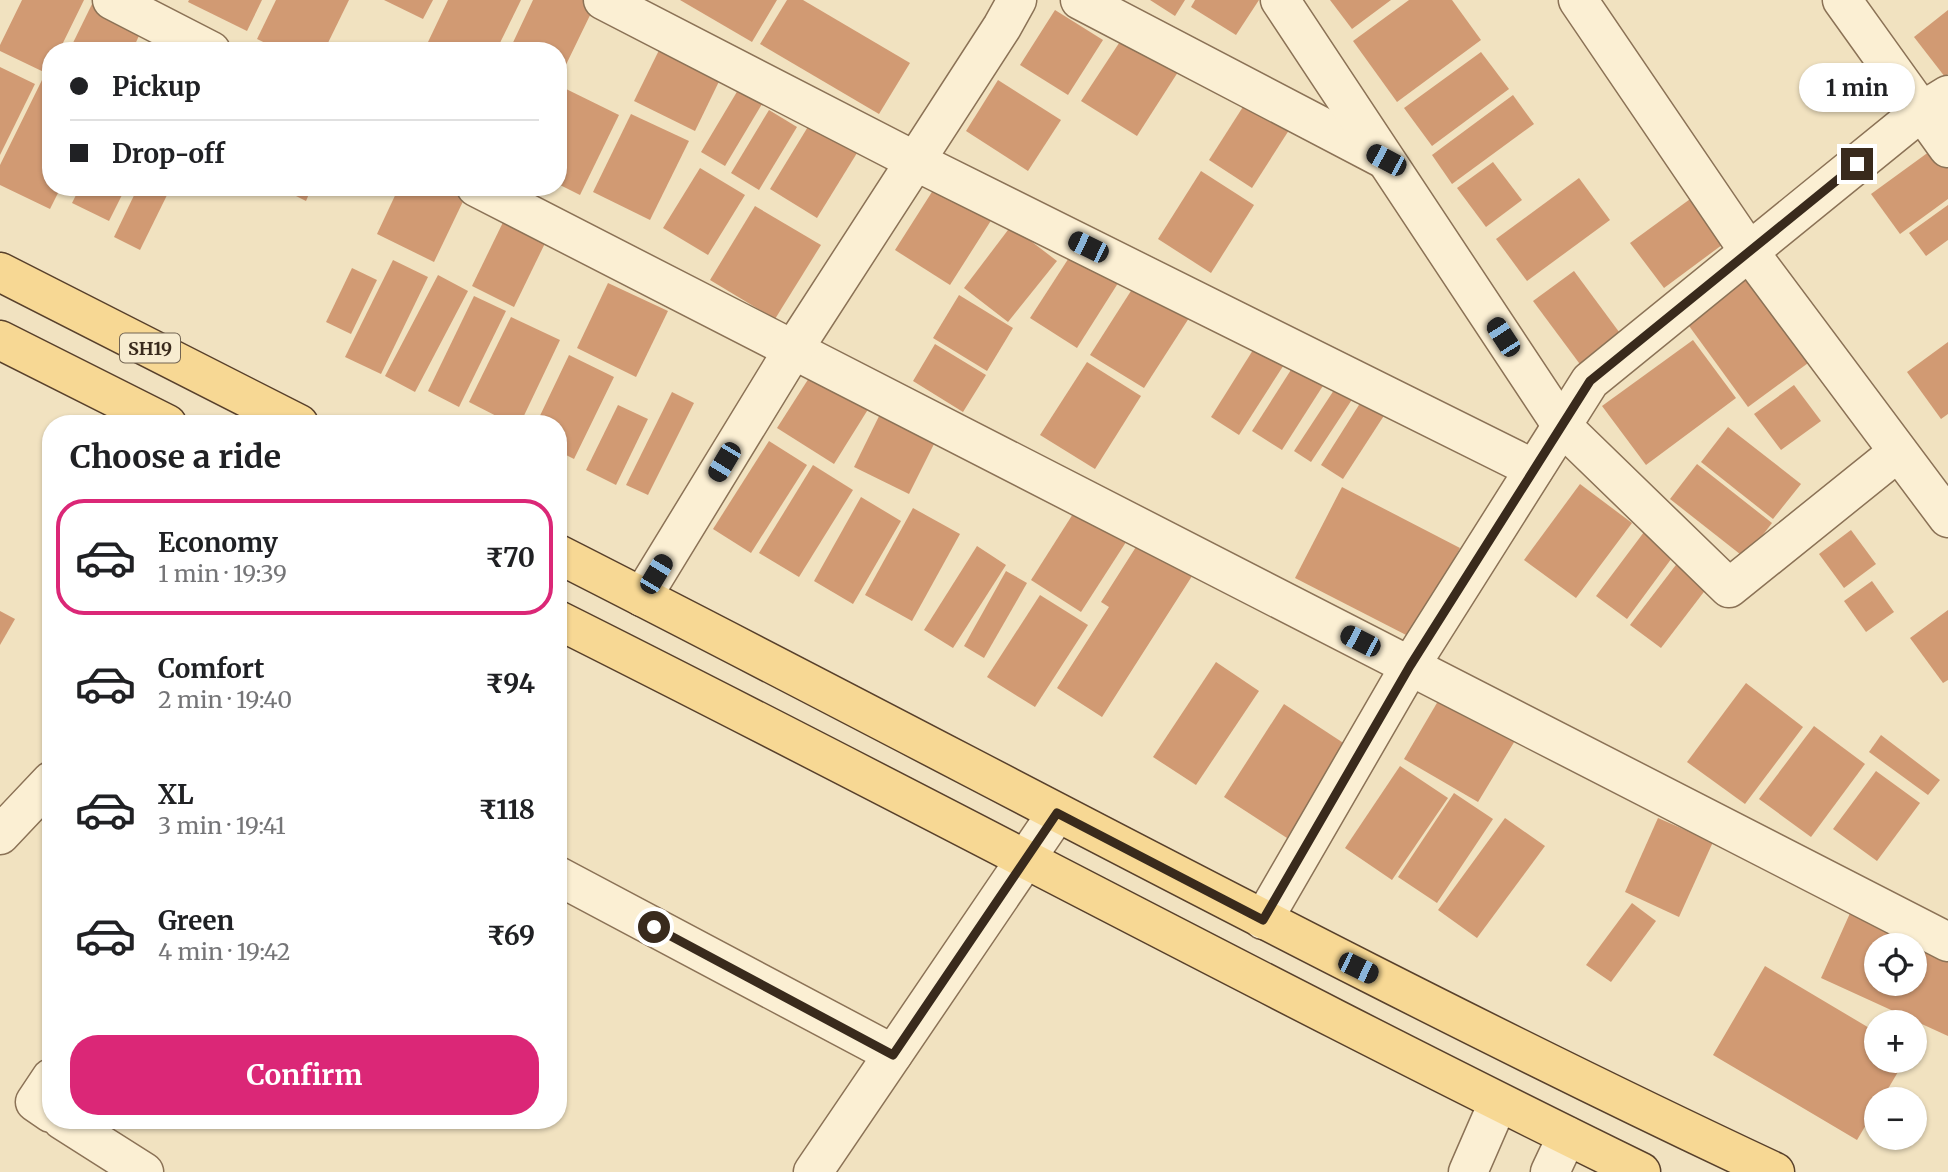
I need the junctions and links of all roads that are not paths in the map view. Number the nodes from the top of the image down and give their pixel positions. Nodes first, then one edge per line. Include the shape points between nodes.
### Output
1 (112, 0) edge
2 (603, 0) edge
3 (1017, 0) edge
4 (1080, 0) edge
5 (1280, 0) edge
6 (1578, 0) edge
7 (1842, 0) edge
8 (194, 42) edge
9 (1935, 103) edge
10 (1948, 148) edge
11 (1386, 160) junction
12 (915, 161) junction
13 (494, 196) edge
14 (1750, 253) junction
15 (0, 272) edge
16 (0, 340) edge
17 (793, 350) junction
18 (149, 415) edge
19 (281, 415) edge
20 (1562, 426) junction
21 (1898, 452) junction
22 (1534, 469) junction
23 (1948, 518) edge
24 (567, 559) edge
25 (642, 597) junction
26 (567, 625) edge
27 (1410, 666) junction
28 (42, 791) edge
29 (1057, 813) junction
30 (0, 835) edge
31 (1026, 860) junction
32 (567, 881) edge
33 (1263, 920) junction
34 (1948, 942) edge
35 (893, 1055) junction
36 (42, 1091) edge
37 (1498, 1103) junction
38 (42, 1107) edge
39 (76, 1129) edge
40 (1567, 1136) junction
41 (144, 1172) edge
42 (813, 1172) edge
43 (1468, 1172) edge
44 (1550, 1172) edge
45 (1641, 1172) edge
46 (1775, 1172) edge

1 - 8 street
2 - 12 street
3 - 12 street
4 - 11 street
5 - 11 street
6 - 14 street
7 - 9 street
9 - 10 street
9 - 14 street
11 - 20 street
12 - 17 street
12 - 22 street
13 - 17 street
14 - 20 street via 1590,381
14 - 21 street
15 - 19 main road, SH19
16 - 18 main road
17 - 25 street
17 - 27 street
20 - 21 street via 1729,588
20 - 22 street
21 - 23 street
22 - 27 street
24 - 25 main road
25 - 29 main road
26 - 31 main road
27 - 33 street
27 - 34 street
28 - 30 street
29 - 31 street
29 - 33 main road
31 - 35 street
31 - 37 main road
32 - 35 street
33 - 46 main road
35 - 42 street
36 - 38 street via 34,1102
37 - 40 main road
37 - 43 street
39 - 41 street
40 - 44 street
40 - 45 main road

